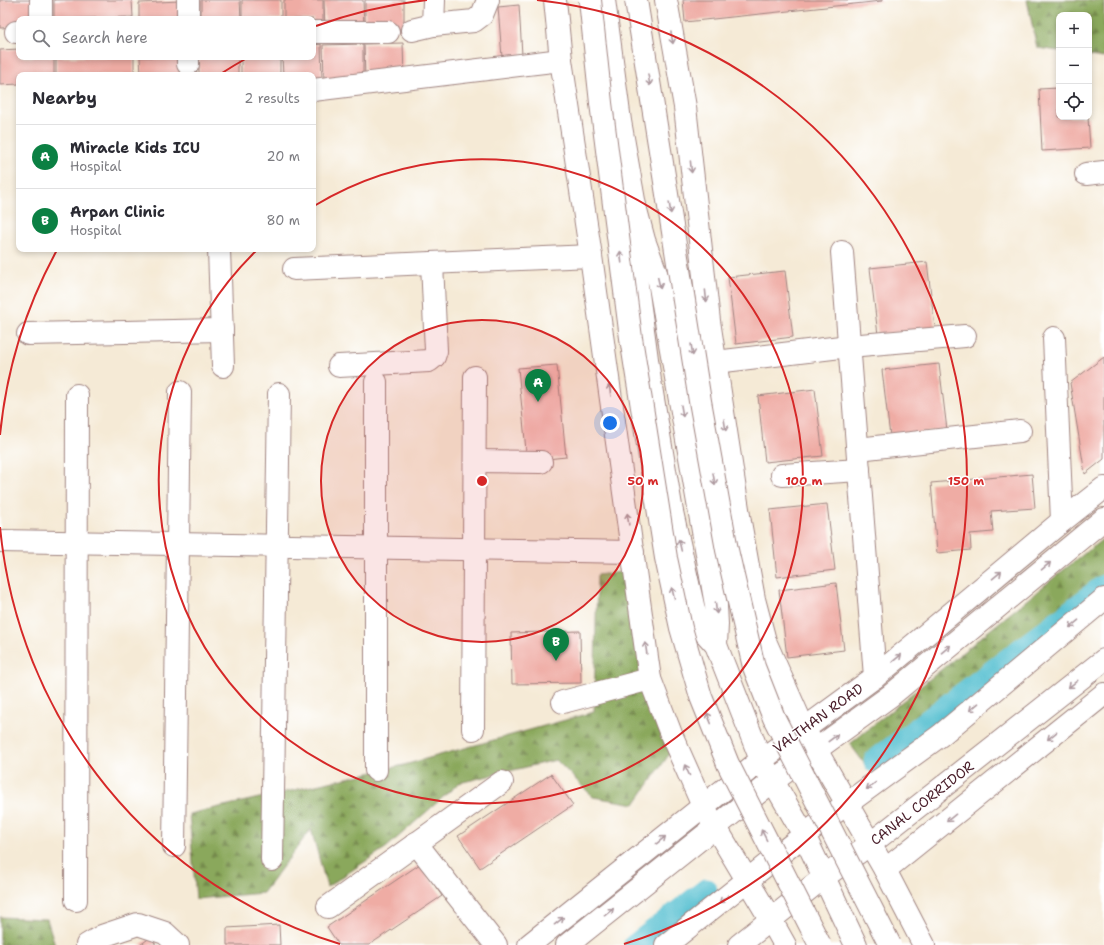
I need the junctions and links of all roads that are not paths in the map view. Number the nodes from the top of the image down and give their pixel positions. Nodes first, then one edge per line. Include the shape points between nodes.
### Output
1 (41, 0) edge
2 (188, 0) edge
3 (434, 0) edge
4 (488, 0) edge
5 (555, 0) edge
6 (590, 0) edge
7 (604, 0) edge
8 (636, 0) edge
9 (666, 0) edge
10 (42, 16) edge
11 (188, 16) edge
12 (433, 25) junction
13 (412, 30) dead end
14 (316, 32) edge
15 (388, 32) dead end
16 (561, 60) junction
17 (316, 90) edge
18 (219, 252) edge
19 (842, 252) dead end
20 (591, 256) junction
21 (432, 263) junction
22 (294, 269) dead end
23 (222, 330) junction
24 (28, 334) dead end
25 (966, 336) dead end
26 (1054, 338) dead end
27 (849, 346) junction
28 (716, 362) junction
29 (223, 366) dead end
30 (339, 366) dead end
31 (475, 377) dead end
32 (376, 382) dead end
33 (180, 392) dead end
34 (279, 394) dead end
35 (77, 395) dead end
36 (1020, 431) dead end
37 (858, 460) junction
38 (475, 461) junction
39 (541, 462) dead end
40 (782, 476) dead end
41 (1104, 488) edge
42 (1104, 519) edge
43 (1062, 521) junction
44 (0, 541) edge
45 (77, 542) junction
46 (178, 544) junction
47 (276, 546) junction
48 (376, 548) junction
49 (474, 550) junction
50 (633, 552) junction
51 (1104, 599) edge
52 (1104, 660) edge
53 (875, 677) junction
54 (650, 679) junction
55 (1104, 694) edge
56 (563, 702) dead end
57 (473, 729) dead end
58 (804, 729) junction
59 (816, 751) junction
60 (761, 760) junction
61 (376, 770) dead end
62 (773, 781) junction
63 (502, 782) dead end
64 (846, 805) junction
65 (703, 806) junction
66 (716, 826) junction
67 (804, 835) junction
68 (416, 844) junction
69 (869, 845) junction
70 (174, 846) dead end
71 (272, 860) dead end
72 (885, 870) junction
73 (824, 877) junction
74 (748, 880) junction
75 (76, 900) dead end
76 (328, 907) dead end
77 (771, 920) junction
78 (87, 945) edge
79 (178, 945) edge
80 (496, 945) edge
81 (529, 945) edge
82 (567, 945) edge
83 (666, 945) edge
84 (740, 945) edge
85 (785, 945) edge
86 (820, 945) edge
87 (856, 945) edge
88 (890, 945) edge
89 (924, 945) edge

1 - 10 street
2 - 11 street
3 - 12 street
4 - 12 street via 482,15 474,21
5 - 16 street
86 -> 6 street, bridge via 728,764 701,697 681,628 666,558 631,338
7 - 60 street via 620,121 635,206 636,286 672,512 700,627 716,645
8 -> 88 street, bridge via 700,401 727,550 754,667 774,718
9 -> 28 street via 685,107 709,321
12 - 13 street
14 - 15 street
16 - 17 street
16 - 20 street
18 - 23 street
19 - 27 street
20 - 21 street
50 -> 20 street
21 - 22 street
21 - 30 street via 436,351 434,357 429,361
23 - 24 street
23 - 29 street
25 - 27 street
26 - 43 street
27 - 28 street
27 - 37 street
28 -> 58 street via 754,600 765,641
31 - 38 street
32 - 48 street
33 - 46 street
34 - 47 street
35 - 45 street
36 - 37 street
37 - 40 street
37 - 53 street
38 - 39 street
38 - 49 street
41 - 43 street, VALTHAN ROAD
59 -> 42 street via 890,696
53 -> 43 street, VALTHAN ROAD
44 - 45 street
45 - 46 street
45 - 75 street
46 - 47 street
46 - 70 street
47 - 48 street
47 - 71 street
48 - 49 street
48 - 61 street
49 - 50 street
49 - 57 street
54 -> 50 street
51 -> 64 street via 941,735
52 -> 69 street, CANAL CORRIDOR
53 - 58 street, VALTHAN ROAD
54 - 56 street
65 -> 54 street
55 -> 72 street
58 - 59 street
58 - 60 street, VALTHAN ROAD
59 - 62 street
59 - 64 street
60 - 62 street
60 - 65 street, VALTHAN ROAD
62 - 66 street
62 - 67 street
63 - 68 street
64 - 67 street
64 - 69 street
65 - 66 street
81 -> 65 street, VALTHAN ROAD
66 - 74 street
82 -> 66 street
67 - 73 street
67 - 74 street
68 - 76 street
68 - 80 street
69 - 72 street
69 - 73 street, CANAL CORRIDOR
72 - 89 street
73 - 77 street, CANAL CORRIDOR
73 - 87 street
74 - 77 street
74 -> 83 street
77 - 84 street, CANAL CORRIDOR
77 - 85 street
78 - 79 street via 102,936 138,924 165,933

